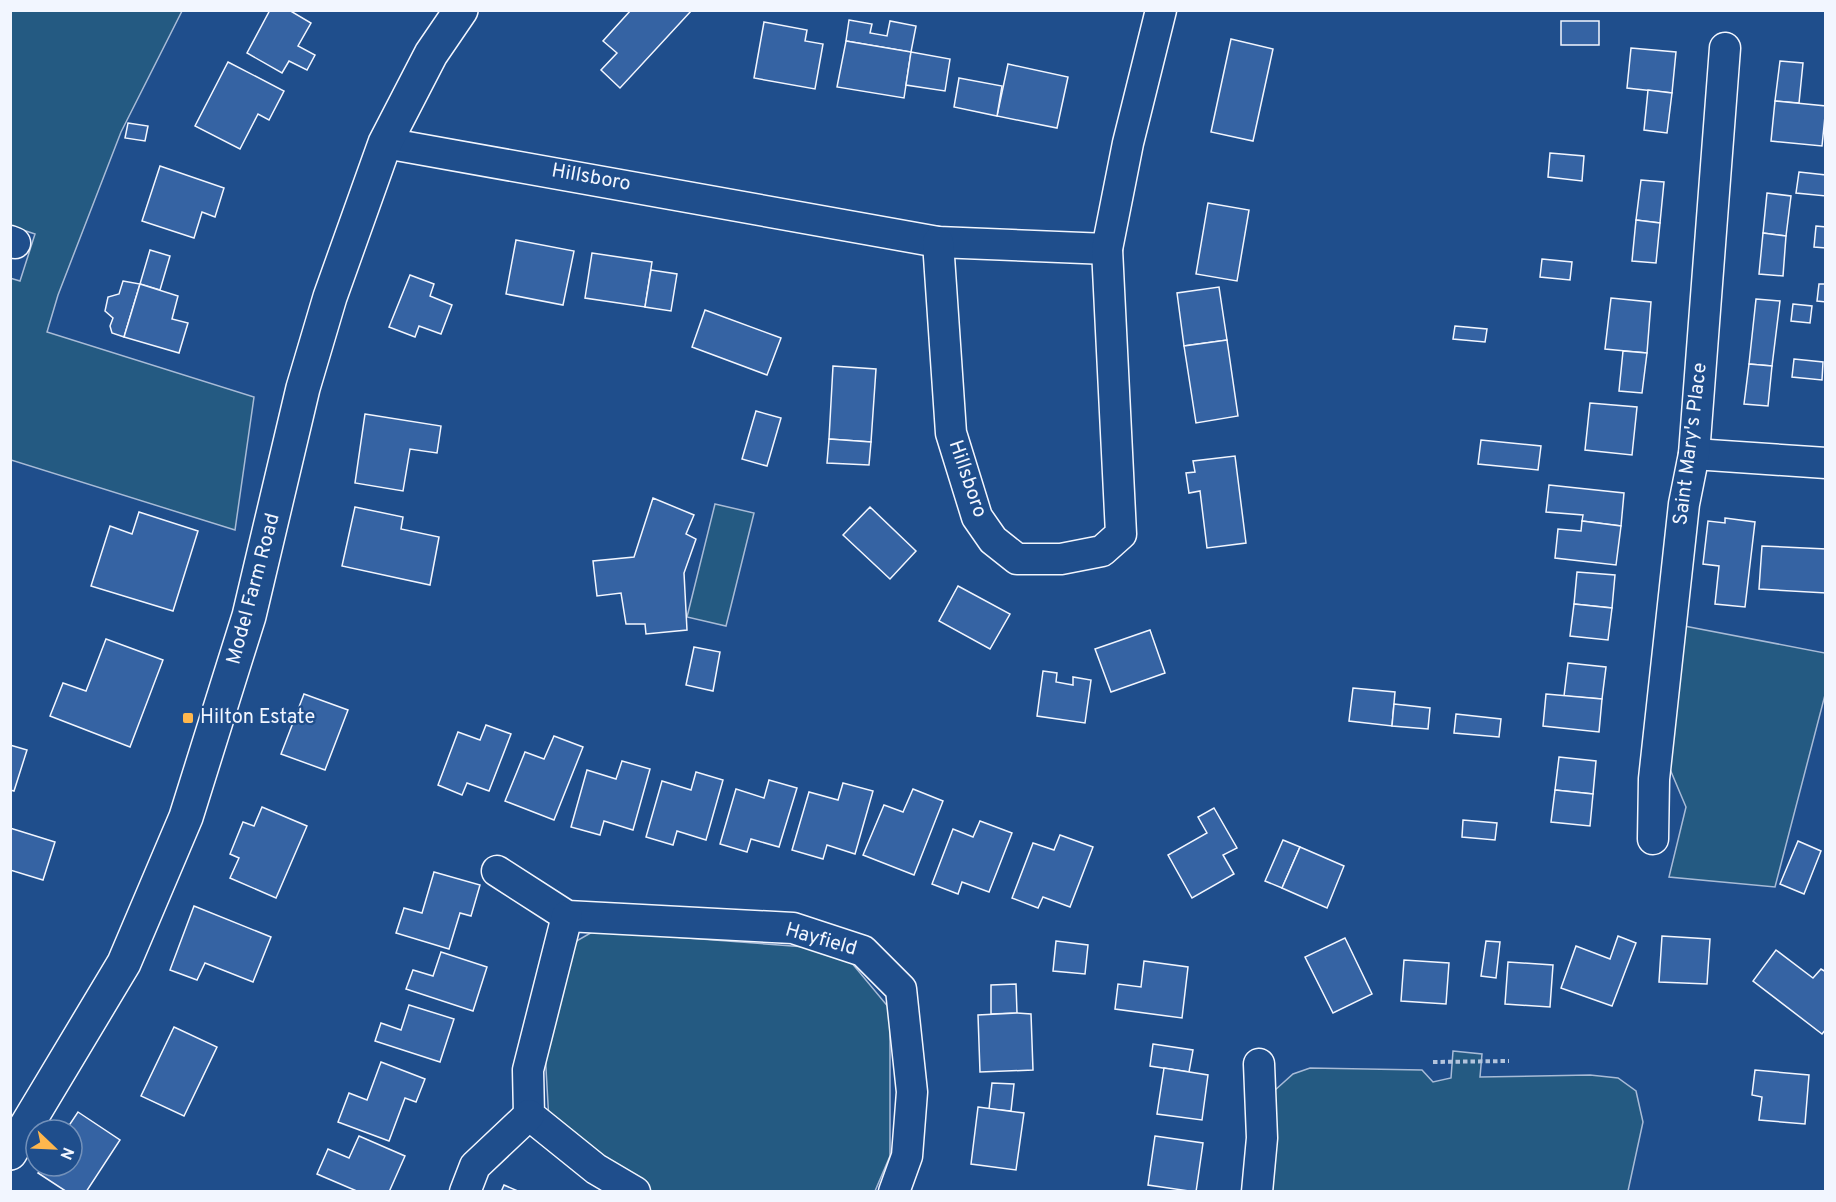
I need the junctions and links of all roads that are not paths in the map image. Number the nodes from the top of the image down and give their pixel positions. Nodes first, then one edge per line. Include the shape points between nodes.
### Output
1 (461, 10) edge
2 (1161, 10) edge
3 (1725, 48) dead end
4 (385, 143) junction
5 (938, 242) junction
6 (1107, 249) junction
7 (1694, 454) junction
8 (1826, 463) edge
9 (1653, 839) dead end
10 (497, 872) dead end
11 (567, 916) junction
12 (1259, 1064) dead end
13 (529, 1115) junction
14 (10, 1153) edge
15 (465, 1191) edge
16 (635, 1191) edge
17 (894, 1191) edge
18 (1257, 1191) edge

1 - 4 main road, Model Farm Road via 430,54
2 - 6 street, Hillsboro
3 - 7 street, Saint Mary's Place
4 - 5 street, Hillsboro
4 - 14 main road, Model Farm Road via 330,297 303,388 249,616 186,817 124,963
5 - 6 street, Hillsboro
5 - 6 street, Hillsboro via 951,433 977,517 993,540 1017,559 1061,559 1102,551 1120,534
7 - 8 street
7 - 9 street, Saint Mary's Place via 1684,504 1655,767
10 - 11 street, Hayfield
11 - 13 street via 528,1070
11 - 17 street, Hayfield via 793,928 863,951 901,989 912,1092 907,1156
12 - 18 street via 1262,1138
13 - 15 street via 475,1166
13 - 16 street via 596,1169

